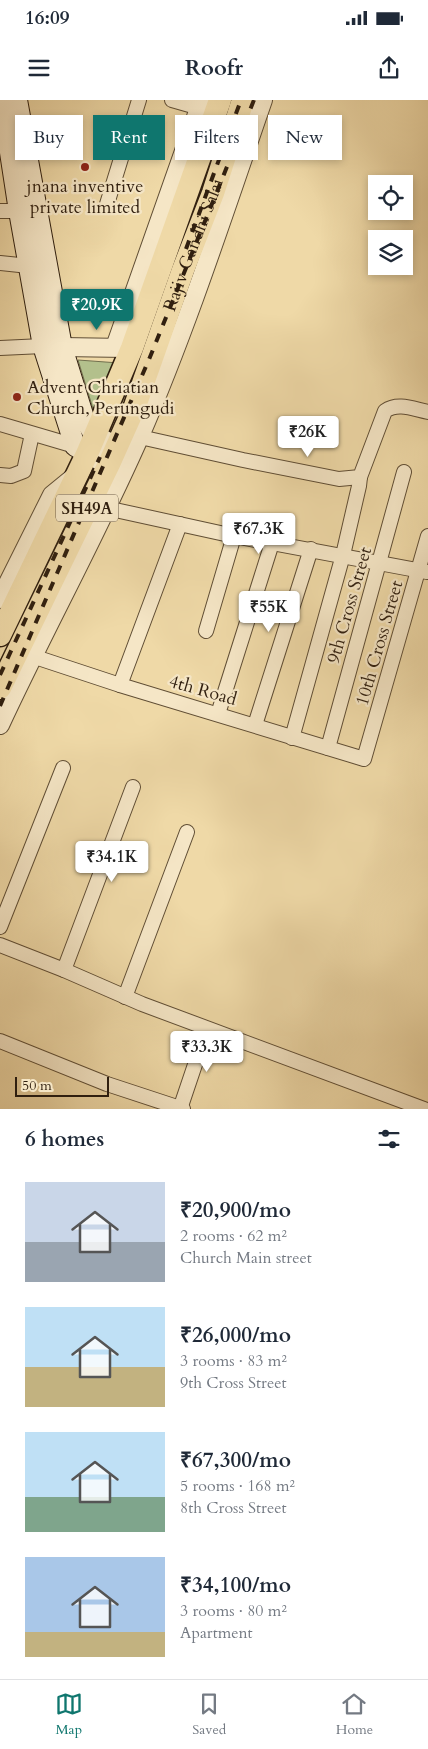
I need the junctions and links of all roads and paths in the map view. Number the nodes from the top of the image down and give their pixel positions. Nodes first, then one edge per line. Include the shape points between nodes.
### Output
1 (2, 100) edge
2 (17, 100) edge
3 (139, 100) edge
4 (172, 100) edge
5 (242, 100) edge
6 (263, 100) edge
7 (207, 103) edge
8 (108, 204) dead end
9 (10, 211) edge
10 (0, 263) edge
11 (29, 266) junction
12 (53, 347) junction
13 (0, 348) edge
14 (123, 348) junction
15 (428, 412) edge
16 (0, 424) edge
17 (32, 434) junction
18 (140, 437) junction
19 (84, 452) junction
20 (112, 455) junction
21 (404, 472) dead end
22 (0, 475) edge
23 (360, 477) junction
24 (106, 508) junction
25 (180, 524) junction
26 (234, 536) junction
27 (428, 536) edge
28 (272, 543) junction
29 (311, 549) junction
30 (343, 555) junction
31 (380, 564) junction
32 (423, 571) edge
33 (0, 599) edge
34 (206, 631) dead end
35 (0, 636) edge
36 (25, 654) junction
37 (120, 685) junction
38 (0, 688) edge
39 (218, 714) junction
40 (0, 725) edge
41 (255, 725) junction
42 (292, 738) junction
43 (328, 748) junction
44 (364, 758) joint
45 (63, 768) dead end
46 (134, 787) dead end
47 (188, 832) dead end
48 (0, 927) edge
49 (0, 945) edge
50 (64, 970) junction
51 (125, 997) junction
52 (207, 1029) junction
53 (0, 1041) edge
54 (181, 1109) edge
55 (424, 1109) edge

1 - 9 main road
2 - 12 main road
3 - 8 street
4 - 7 street
5 - 20 main road, Rajiv Gandhi Salai / SH49A via 213,193 135,406
6 - 18 street via 178,342
7 - 14 main road, Rajiv Gandhi Salai / SH49A
9 - 11 main road
10 - 11 street
11 - 12 main road
12 - 13 street
12 - 14 street
12 - 19 main road via 84,418
14 - 19 main road, Rajiv Gandhi Salai / SH49A
15 - 23 street via 399,406 385,411
16 - 17 street
17 - 19 street
17 - 22 street via 24,471 11,476
18 - 23 street via 339,479
18 - 24 street
19 - 20 main road
19 - 33 street via 52,495
19 - 35 main road, Rajiv Gandhi Salai / SH49A
20 - 36 main road, Rajiv Gandhi Salai / SH49A
21 - 31 street, 9th Cross Street
23 - 30 street
24 - 25 street
24 - 36 street
25 - 26 street
25 - 37 street
26 - 28 street
26 - 34 street
27 - 32 street, 10th Cross Street
28 - 29 street
28 - 39 street
29 - 30 street
29 - 41 street
30 - 31 street
30 - 42 street
31 - 32 street
31 - 43 street, 9th Cross Street
32 - 44 street, 10th Cross Street
36 - 37 street, 4th Road
36 - 38 main road, Rajiv Gandhi Salai / SH49A
36 - 40 street
37 - 39 street, 4th Road
39 - 41 street, 4th Road
41 - 42 street, 4th Road
42 - 43 street, 4th Road
43 - 44 street, 4th Road
45 - 48 street
46 - 50 street
47 - 51 street
49 - 50 street
50 - 51 street
51 - 52 street
52 - 54 street
52 - 55 street
53 - 54 street

